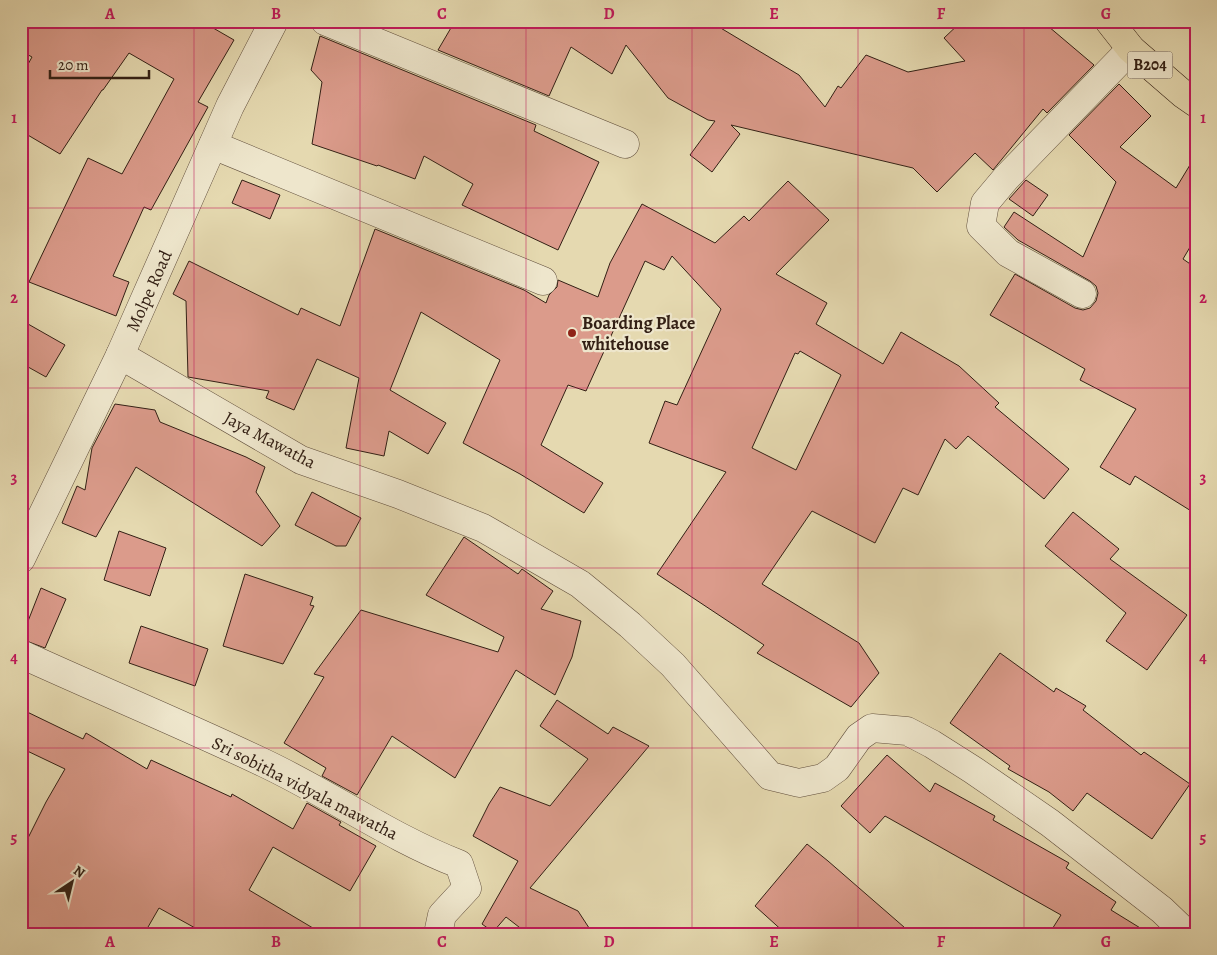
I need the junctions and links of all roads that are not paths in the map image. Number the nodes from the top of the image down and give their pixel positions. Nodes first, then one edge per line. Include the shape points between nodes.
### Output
1 (274, 21) edge
2 (325, 21) edge
3 (1109, 21) edge
4 (1131, 48) junction
5 (1196, 103) edge
6 (625, 144) dead end
7 (213, 145) junction
8 (543, 281) dead end
9 (1082, 294) dead end
10 (120, 355) junction
11 (21, 558) edge
12 (21, 654) edge
13 (438, 934) edge
14 (1187, 934) edge

1 - 7 street, Molpe Road
2 - 6 street
3 - 4 main road, B204
4 - 5 main road, B204
4 - 9 street via 1006,178 985,203 980,226 1008,253
7 - 8 street
7 - 10 street, Molpe Road
10 - 11 street, Molpe Road
10 - 14 street, Jaya Mawatha via 301,460 484,528 580,584 673,665 770,776 799,783 823,778 837,768 859,737 872,728 907,731 973,770 1050,823 1162,910
12 - 13 street, Sri sobitha vidyala mawatha via 265,763 427,852 459,864 467,888 442,915

